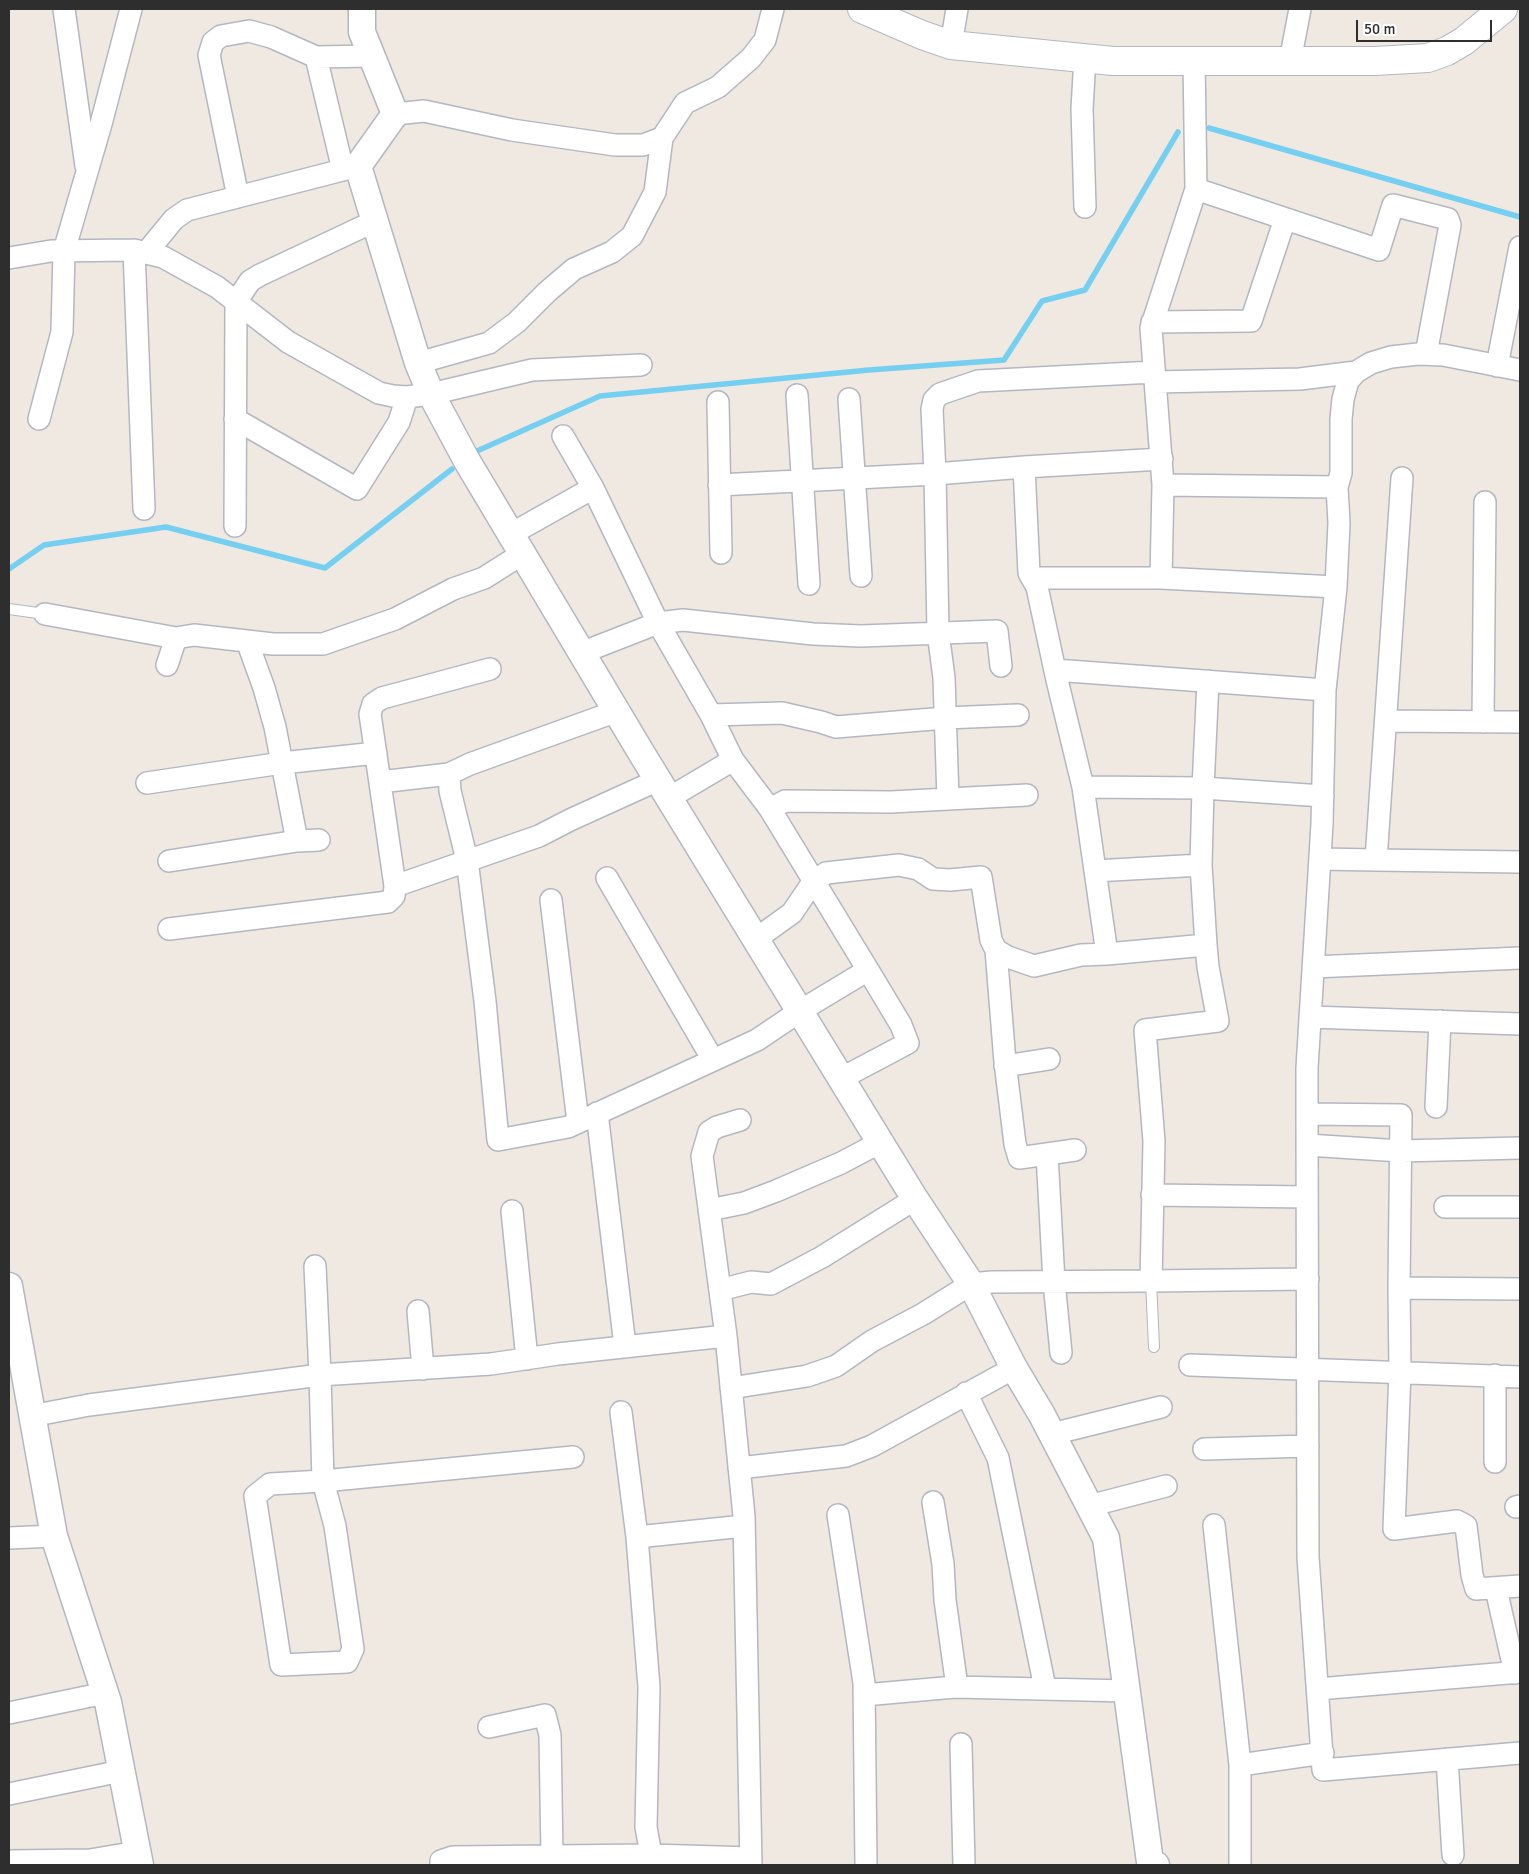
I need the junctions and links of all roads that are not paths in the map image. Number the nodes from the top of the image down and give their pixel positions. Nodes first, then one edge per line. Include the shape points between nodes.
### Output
1 (64, 9) edge
2 (131, 9) edge
3 (362, 9) edge
4 (773, 9) edge
5 (862, 9) edge
6 (957, 9) edge
7 (1300, 9) edge
8 (1503, 9) edge
9 (951, 45) junction
10 (372, 56) junction
11 (316, 57) junction
12 (1085, 58) junction
13 (1290, 60) junction
14 (1194, 61) junction
15 (395, 114) junction
16 (662, 138) junction
17 (351, 168) junction
18 (87, 174) junction
19 (1196, 189) junction
20 (238, 197) junction
21 (1085, 207) dead end
22 (1285, 219) junction
23 (375, 222) junction
24 (1520, 247) edge
25 (64, 251) junction
26 (140, 251) junction
27 (9, 258) edge
28 (236, 302) junction
29 (1152, 322) junction
30 (1426, 354) junction
31 (418, 363) junction
32 (641, 364) dead end
33 (1497, 366) junction
34 (1520, 370) edge
35 (1356, 372) junction
36 (1155, 377) junction
37 (419, 395) junction
38 (796, 395) dead end
39 (850, 400) dead end
40 (718, 402) dead end
41 (39, 419) dead end
42 (236, 419) junction
43 (564, 436) dead end
44 (1162, 459) junction
45 (1024, 467) junction
46 (935, 474) junction
47 (854, 478) junction
48 (1402, 478) dead end
49 (803, 481) junction
50 (719, 485) junction
51 (1163, 485) junction
52 (1337, 487) junction
53 (592, 488) junction
54 (1485, 502) dead end
55 (144, 509) dead end
56 (235, 526) dead end
57 (517, 544) junction
58 (721, 553) dead end
59 (860, 576) dead end
60 (1032, 578) junction
61 (1161, 578) junction
62 (809, 584) dead end
63 (1336, 587) junction
64 (9, 609) edge
65 (45, 614) joint
66 (658, 623) junction
67 (938, 632) junction
68 (176, 638) junction
69 (247, 641) junction
70 (582, 653) junction
71 (167, 665) dead end
72 (1001, 666) dead end
73 (490, 670) dead end
74 (1055, 670) junction
75 (1208, 681) junction
76 (1325, 690) junction
77 (617, 711) junction
78 (1018, 715) dead end
79 (711, 716) junction
80 (945, 718) junction
81 (1386, 721) junction
82 (1483, 722) junction
83 (1520, 722) edge
84 (376, 753) junction
85 (733, 760) junction
86 (282, 763) junction
87 (449, 774) junction
88 (380, 782) junction
89 (147, 783) dead end
90 (1083, 787) junction
91 (1202, 788) junction
92 (664, 789) junction
93 (1027, 795) dead end
94 (1323, 796) junction
95 (948, 799) junction
96 (770, 809) junction
97 (319, 840) dead end
98 (297, 842) junction
99 (1320, 859) junction
100 (467, 860) junction
101 (1376, 860) junction
102 (169, 861) dead end
103 (1520, 862) edge
104 (1201, 865) junction
105 (1095, 872) junction
106 (607, 878) dead end
107 (813, 882) junction
108 (396, 886) junction
109 (551, 900) dead end
110 (169, 929) dead end
111 (756, 939) junction
112 (1206, 945) junction
113 (996, 950) junction
114 (1107, 954) junction
115 (1520, 958) edge
116 (1313, 967) junction
117 (868, 970) junction
118 (800, 1011) junction
119 (1310, 1017) junction
120 (1440, 1021) junction
121 (1520, 1024) edge
122 (1049, 1059) dead end
123 (713, 1060) junction
124 (1005, 1066) junction
125 (842, 1078) junction
126 (1436, 1108) dead end
127 (597, 1114) junction
128 (1307, 1114) junction
129 (740, 1120) dead end
130 (578, 1122) junction
131 (881, 1142) junction
132 (1307, 1145) junction
133 (1520, 1148) edge
134 (1075, 1150) dead end
135 (1401, 1151) junction
136 (1047, 1154) junction
137 (1152, 1195) junction
138 (1307, 1197) junction
139 (915, 1200) junction
140 (1445, 1207) dead end
141 (1520, 1207) edge
142 (709, 1210) junction
143 (512, 1211) dead end
144 (315, 1266) dead end
145 (1308, 1279) junction
146 (1151, 1281) junction
147 (1054, 1282) junction
148 (971, 1284) junction
149 (9, 1286) edge
150 (1399, 1288) junction
151 (1520, 1289) edge
152 (720, 1290) junction
153 (418, 1311) dead end
154 (726, 1336) junction
155 (625, 1346) junction
156 (1154, 1347) dead end
157 (1061, 1353) dead end
158 (527, 1359) junction
159 (1190, 1365) dead end
160 (1014, 1368) junction
161 (1308, 1368) junction
162 (423, 1369) junction
163 (1400, 1371) junction
164 (320, 1376) junction
165 (1495, 1376) junction
166 (1520, 1376) edge
167 (731, 1388) junction
168 (966, 1393) junction
169 (1161, 1407) dead end
170 (621, 1412) dead end
171 (31, 1416) junction
172 (1052, 1434) junction
173 (1308, 1446) junction
174 (1204, 1449) dead end
175 (572, 1457) dead end
176 (1495, 1462) dead end
177 (739, 1468) junction
178 (323, 1481) junction
179 (1166, 1486) dead end
180 (934, 1502) dead end
181 (1090, 1506) junction
182 (838, 1515) dead end
183 (1214, 1525) dead end
184 (744, 1526) junction
185 (54, 1536) junction
186 (636, 1536) junction
187 (9, 1538) edge
188 (1520, 1586) edge
189 (1496, 1589) junction
190 (1518, 1672) edge
191 (957, 1687) junction
192 (1045, 1688) junction
193 (1318, 1689) junction
194 (1128, 1691) junction
195 (105, 1693) junction
196 (864, 1695) junction
197 (9, 1713) edge
198 (489, 1727) dead end
199 (961, 1744) dead end
200 (1323, 1752) junction
201 (1520, 1753) edge
202 (1447, 1759) junction
203 (1240, 1765) junction
204 (122, 1771) junction
205 (9, 1794) edge
206 (651, 1855) junction
207 (1453, 1855) dead end
208 (552, 1856) junction
209 (138, 1859) edge
210 (9, 1861) edge
211 (751, 1862) edge
212 (1152, 1864) edge
213 (441, 1865) edge
214 (866, 1865) edge
215 (964, 1865) edge
216 (1240, 1865) edge

1 - 18 street
2 - 18 street
3 - 10 street via 362,32
4 - 16 street via 765,40 751,58 718,87 685,103
5 - 9 main road
6 - 9 street
7 - 13 street
8 - 13 main road via 1464,41 1428,58
9 - 12 main road
10 - 11 street
10 - 15 street
11 - 17 street
11 - 20 street via 249,31 221,36 212,42 209,55
12 - 14 main road
12 - 21 street via 1082,110
13 - 14 main road
14 - 19 street
15 - 16 street via 424,111 512,130 615,145 643,145
15 - 17 street
16 - 31 street via 655,192 632,236 612,252 574,269 517,322 489,343
17 - 20 street
17 - 23 street
18 - 25 street
19 - 22 street
19 - 29 street
20 - 26 street via 187,210
22 - 29 street via 1251,321
22 - 30 street via 1379,250 1393,205 1448,219 1450,225
23 - 28 street via 260,275 250,281
23 - 31 street
24 - 33 street
25 - 26 street
25 - 27 street
25 - 41 street via 62,332
26 - 28 street via 163,257 217,287
26 - 55 street
28 - 37 street via 288,342 379,393
28 - 42 street
29 - 36 street
30 - 33 street
30 - 35 street via 1392,356
31 - 37 street
32 - 37 street via 532,370
33 - 34 street
35 - 36 street via 1300,378
35 - 52 street via 1348,382 1343,399 1341,474
36 - 44 street
36 - 46 street via 978,381 940,394 932,409
37 - 42 street via 357,489
37 - 57 street via 467,461
38 - 49 street
39 - 47 street
40 - 50 street
42 - 56 street
43 - 53 street
44 - 45 street
44 - 51 street
45 - 46 street
45 - 60 street via 1029,573
46 - 47 street
46 - 67 street
47 - 49 street
47 - 59 street
48 - 81 street
49 - 50 street
49 - 62 street
50 - 58 street
51 - 52 street
51 - 61 street
52 - 63 street
53 - 57 street
53 - 66 street
54 - 82 street
57 - 69 street via 484,578 453,589 395,619 323,644
57 - 70 street
60 - 61 street
60 - 74 street via 1037,587
61 - 63 street
63 - 76 street
64 - 65 lane
65 - 68 street
66 - 67 street via 683,620 861,636
66 - 70 street
66 - 79 street
67 - 72 street via 998,631
67 - 80 street
68 - 69 street via 194,635
68 - 71 street
69 - 86 street via 264,688
70 - 77 street
73 - 84 street via 382,698 373,704 370,714
74 - 75 street
74 - 90 street
75 - 76 street
75 - 91 street
76 - 94 street
77 - 87 street
77 - 92 street
78 - 80 street
79 - 80 street via 782,713 836,727
79 - 85 street
80 - 95 street
81 - 82 street
81 - 101 street
82 - 83 street
84 - 86 street
84 - 88 street
85 - 92 street
85 - 96 street
86 - 89 street
86 - 98 street
87 - 88 street
87 - 100 street via 450,791
88 - 108 street
90 - 91 street
90 - 105 street
91 - 94 street
91 - 104 street
92 - 100 street via 570,820 539,836
92 - 111 street
93 - 95 street
94 - 99 street
95 - 96 street via 785,801
96 - 107 street
97 - 98 street
98 - 102 street
99 - 101 street
99 - 116 street
100 - 108 street
100 - 130 street via 498,1140 568,1127
101 - 103 street
104 - 105 street
104 - 112 street
105 - 114 street
106 - 123 street
107 - 111 street via 792,913
107 - 113 street via 826,873 900,865 918,869 932,879 981,877 991,940
107 - 117 street
108 - 110 street via 394,896 388,902
109 - 130 street
111 - 118 street
112 - 114 street
112 - 137 street via 1218,1021 1144,1030 1154,1141
113 - 114 street via 1034,966 1081,955
113 - 124 street
115 - 116 street
116 - 119 street
117 - 118 street
117 - 125 street via 901,1024 908,1043
118 - 123 street via 757,1040
118 - 125 street
119 - 120 street
119 - 128 street
120 - 121 street
120 - 126 street
122 - 124 street
123 - 127 street
124 - 136 street via 1019,1158
125 - 131 street
127 - 130 street
127 - 155 street
128 - 132 street
128 - 135 street via 1401,1115
129 - 142 street via 709,1132 702,1156
131 - 139 street
131 - 142 street via 776,1191 744,1203
132 - 135 street
132 - 138 street
133 - 135 street
134 - 136 street
135 - 150 street
136 - 147 street
137 - 138 street
137 - 146 street
138 - 145 street
139 - 148 street
139 - 152 street via 771,1284 751,1282
140 - 141 street
142 - 152 street
143 - 158 street
144 - 164 street
145 - 146 street
145 - 161 street
146 - 147 street
146 - 156 lane
147 - 148 street
147 - 157 street
148 - 160 street
148 - 167 street via 872,1341 836,1366 807,1376
149 - 171 street
150 - 151 street
150 - 163 street
152 - 154 street
153 - 162 street
154 - 155 street
154 - 167 street
155 - 158 street
158 - 162 street
159 - 161 street
160 - 168 street
160 - 172 street
161 - 163 street
161 - 173 street
162 - 164 street
163 - 165 street
163 - 189 street via 1394,1529 1457,1521 1466,1526 1476,1589
164 - 171 street
164 - 178 street
165 - 166 street
165 - 176 street
167 - 177 street
168 - 177 street via 872,1446 846,1456
168 - 192 street via 998,1458
169 - 172 street
170 - 186 street
171 - 185 street
172 - 181 street
173 - 174 street
173 - 193 street via 1308,1557
175 - 178 street
177 - 184 street
178 - 178 street via 270,1484 254,1496 282,1665 347,1662 353,1649 335,1526
179 - 181 street
180 - 191 street
181 - 194 street via 1106,1538
182 - 196 street
183 - 203 street
184 - 186 street
184 - 211 street
185 - 187 street
185 - 195 street
186 - 206 street via 649,1687 646,1827
188 - 189 street
189 - 190 street
190 - 193 street
191 - 192 street
191 - 196 street
192 - 194 street
193 - 200 street
194 - 212 street
195 - 197 street
195 - 204 street
196 - 214 street
198 - 208 street via 545,1715 550,1735
199 - 215 street
200 - 202 street via 1323,1770
200 - 203 street
201 - 202 street
202 - 207 street
203 - 216 street
204 - 205 street
204 - 209 street
206 - 208 street
206 - 211 street
208 - 213 street via 453,1857 441,1861
209 - 210 street

